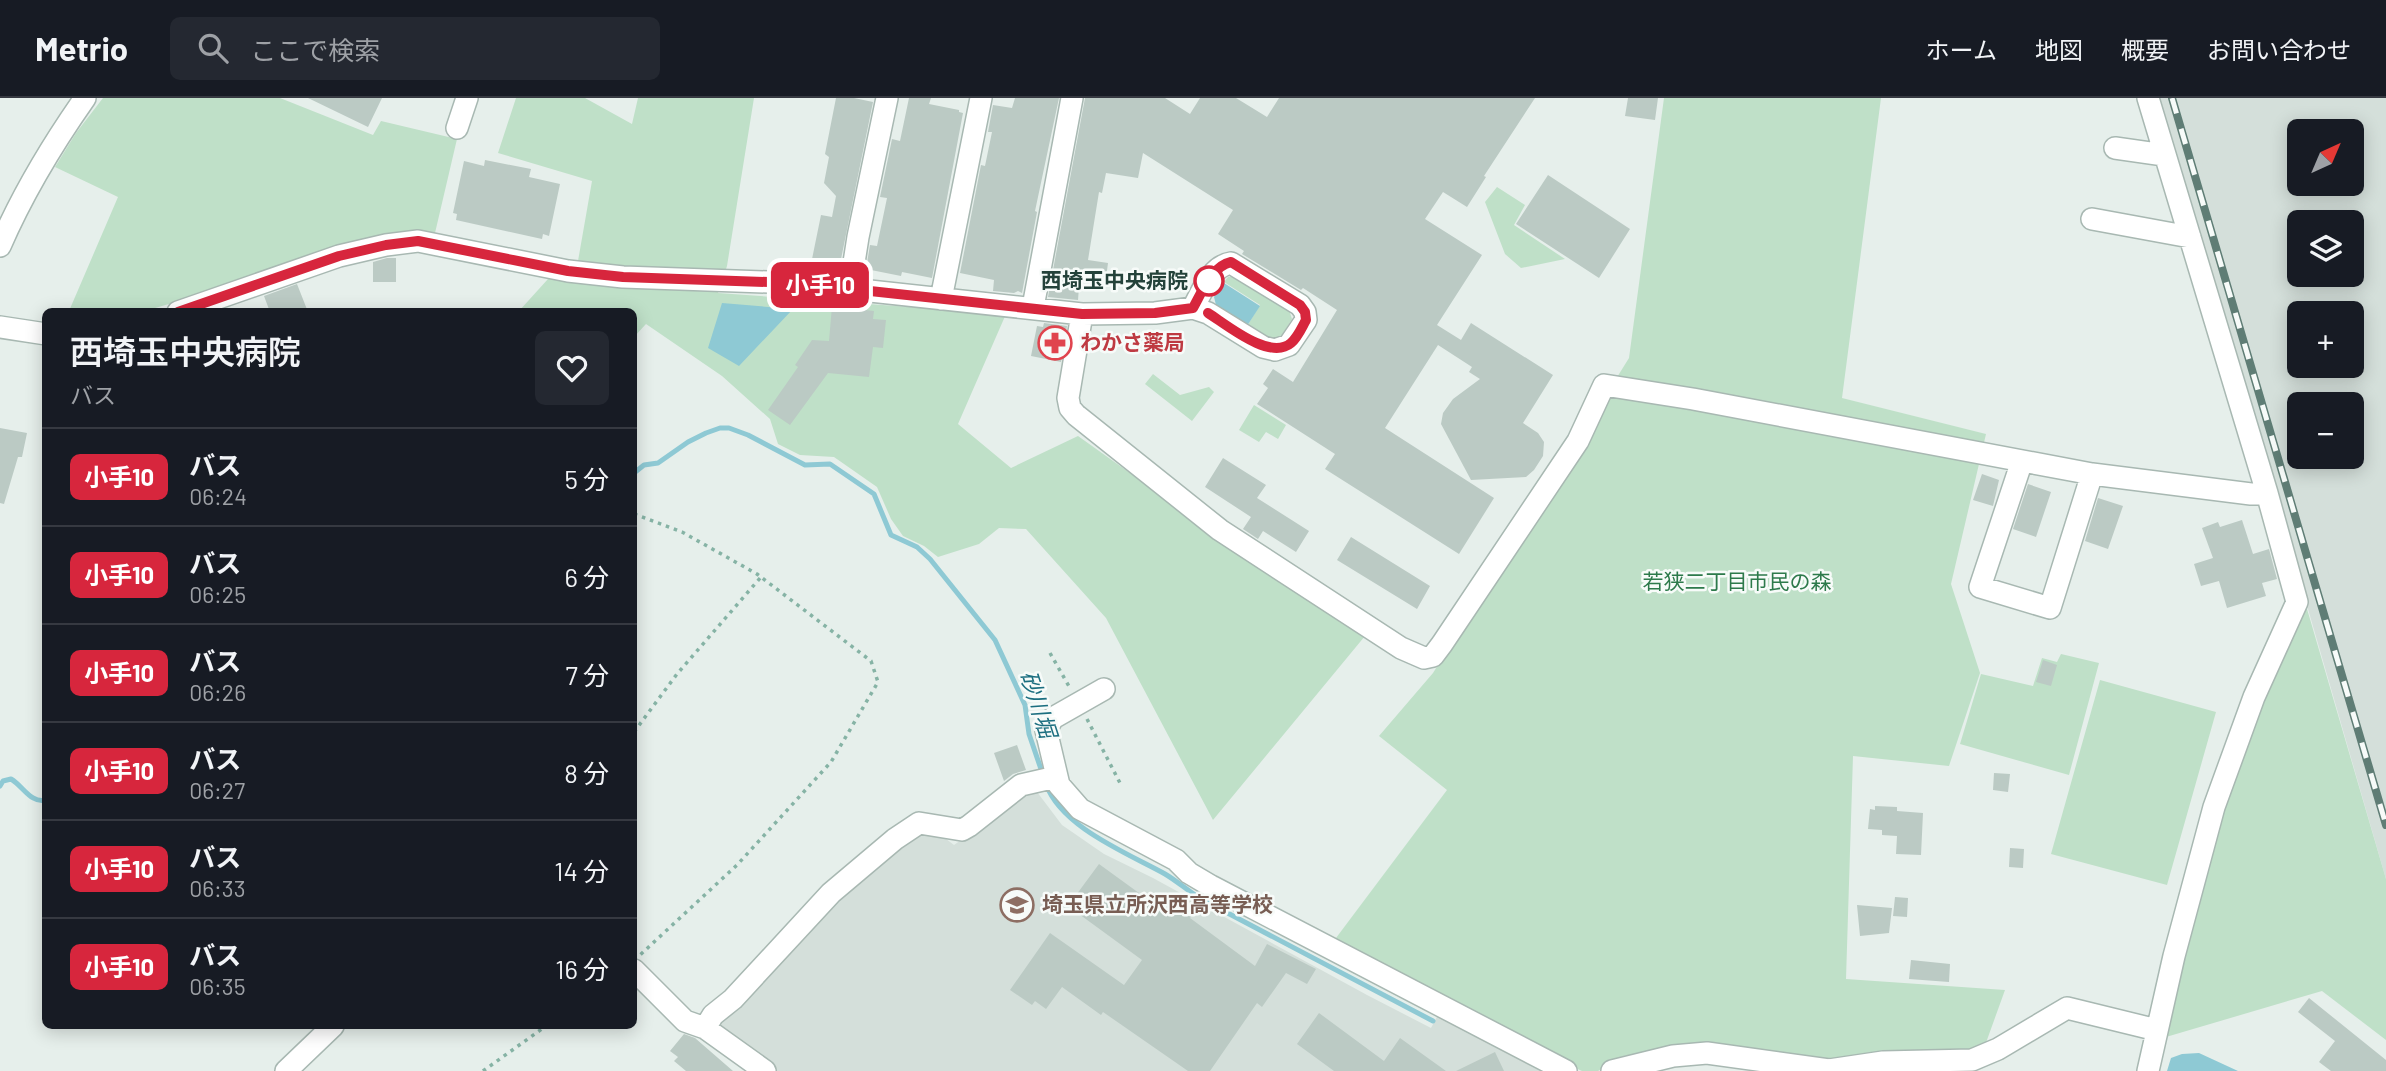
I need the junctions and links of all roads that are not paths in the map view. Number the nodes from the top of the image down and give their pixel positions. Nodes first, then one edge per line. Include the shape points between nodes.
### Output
1 (85, 98) edge
2 (467, 98) edge
3 (887, 98) edge
4 (981, 98) edge
5 (1072, 98) edge
6 (2148, 98) edge
7 (457, 128) dead end
8 (2115, 148) dead end
9 (2164, 155) junction
10 (2092, 219) dead end
11 (2190, 237) junction
12 (0, 246) edge
13 (850, 288) junction
14 (942, 299) junction
15 (1034, 307) junction
16 (190, 308) edge
17 (1193, 308) junction
18 (1082, 314) junction
19 (0, 327) edge
20 (42, 333) edge
21 (2022, 461) junction
22 (2092, 474) junction
23 (2267, 493) junction
24 (1104, 689) dead end
25 (1048, 779) junction
26 (637, 973) edge
27 (705, 1028) junction
28 (330, 1029) edge
29 (2158, 1030) junction
30 (286, 1071) edge
31 (765, 1071) edge
32 (1566, 1071) edge
33 (1612, 1071) edge
34 (2148, 1071) edge

1 - 12 street via 28,186
2 - 7 street
3 - 13 street
4 - 14 street
5 - 15 street
6 - 9 street
8 - 9 street
9 - 11 street
10 - 11 street
11 - 23 street
13 - 14 street
13 - 16 street via 623,277 568,271 418,241 339,256
14 - 15 street
15 - 18 street
17 - 17 street via 1216,269 1231,262 1300,305 1306,320 1290,345 1275,350
17 - 18 street
18 - 21 street via 1068,398 1076,415 1220,530 1401,648 1424,658 1433,656 1442,644 1578,441 1604,385
19 - 20 street
21 - 22 street
21 - 22 street via 1980,587 2050,608
22 - 23 street
23 - 29 street via 2297,602 2254,697 2214,807
24 - 25 street via 1047,724
25 - 27 street via 1021,785 962,830 919,823 895,839 831,893 733,999 713,1014
25 - 32 street via 1080,809 1176,860 1211,886
26 - 27 street via 685,1021
27 - 31 street
28 - 30 street
29 - 33 street via 2067,1008 1972,1060 1883,1062 1829,1070 1707,1053
29 - 34 street

